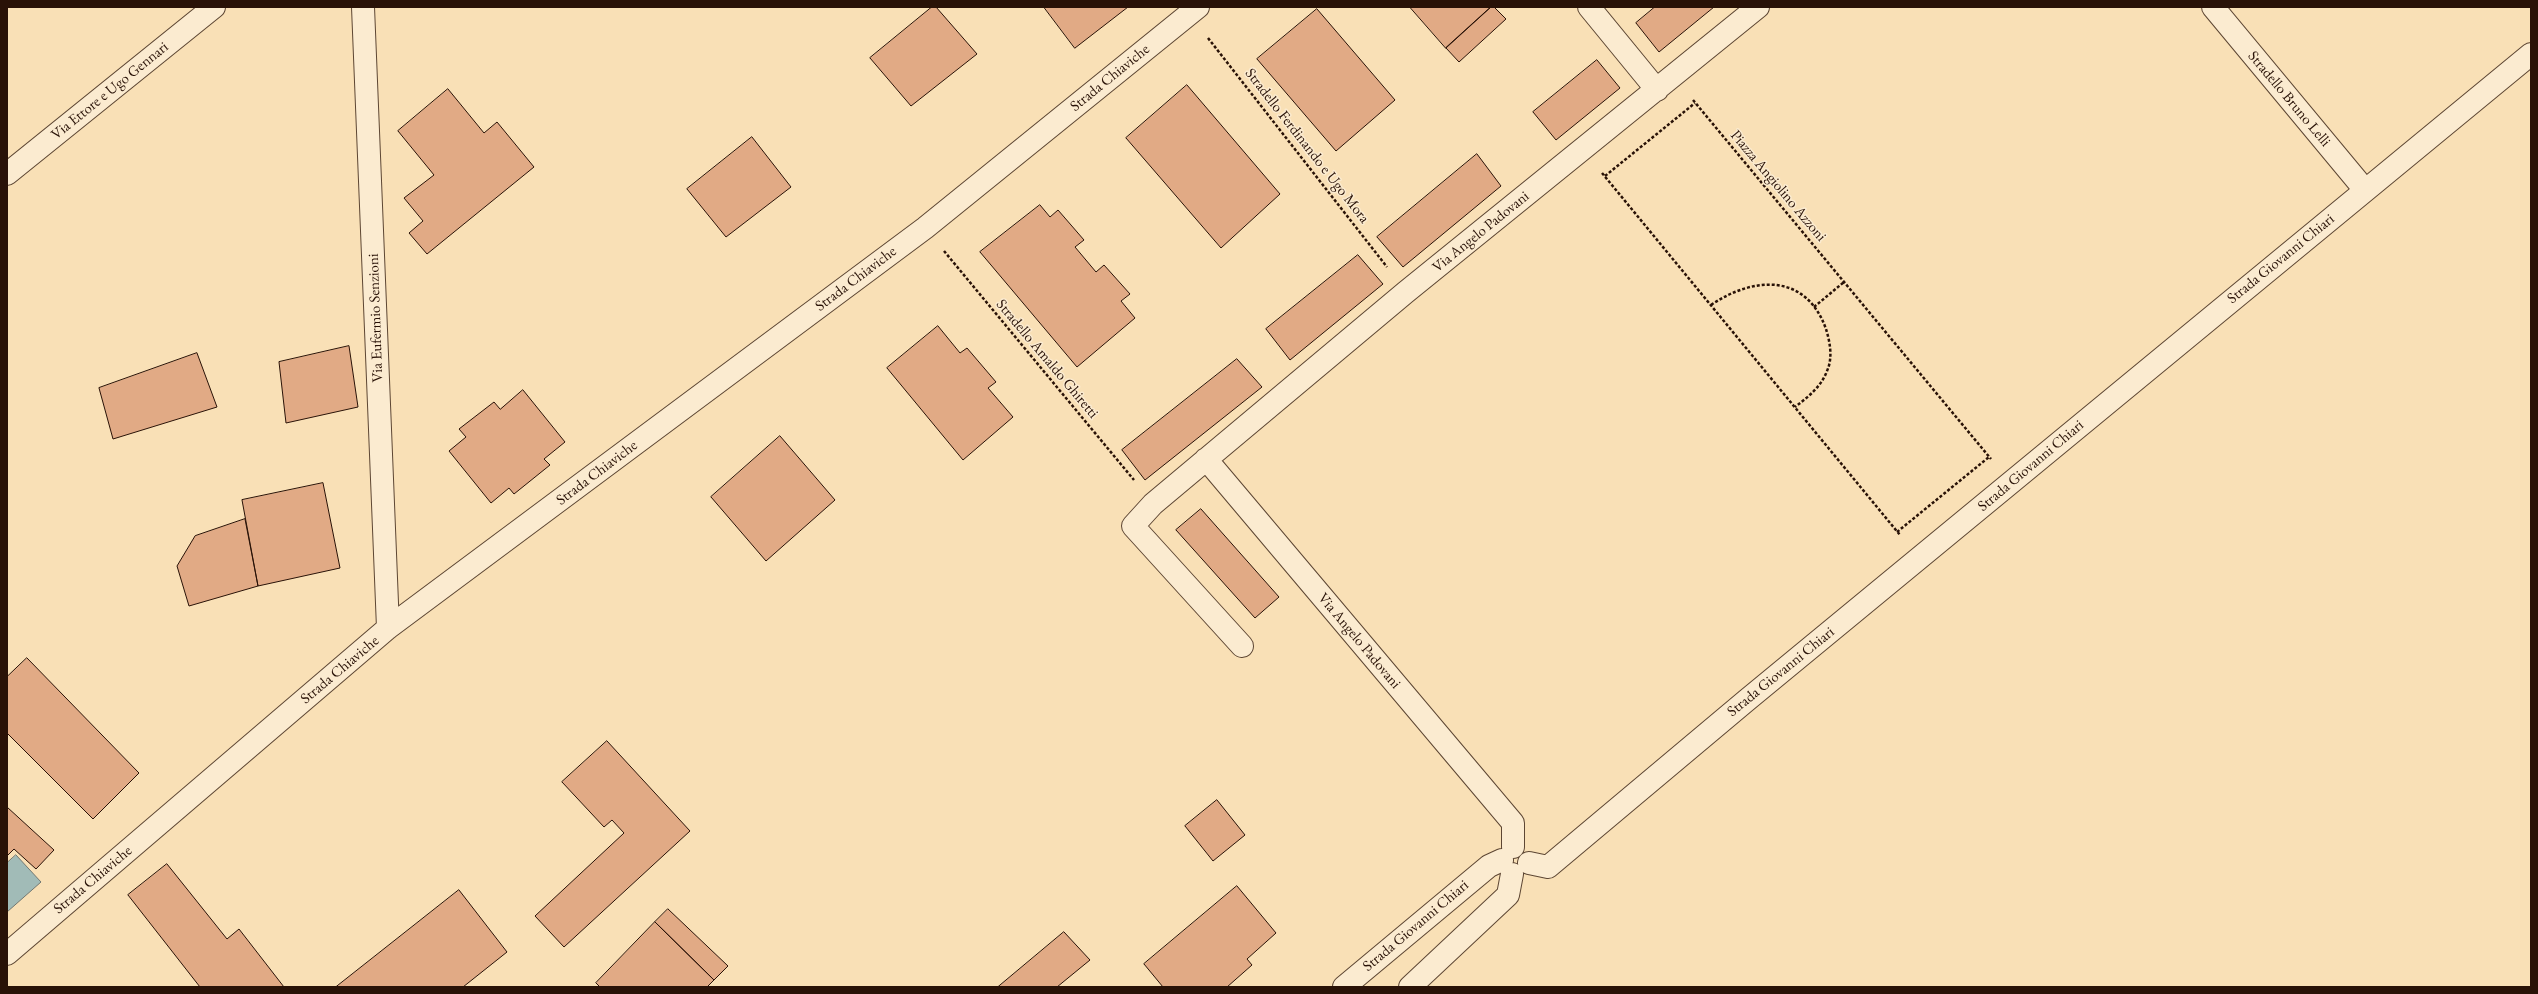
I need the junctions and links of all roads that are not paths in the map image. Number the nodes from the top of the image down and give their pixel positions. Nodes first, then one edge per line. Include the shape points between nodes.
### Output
1 (214, 7) edge
2 (363, 7) edge
3 (1589, 7) edge
4 (1758, 7) edge
5 (2213, 7) edge
6 (1194, 10) edge
7 (2531, 54) edge
8 (1665, 83) junction
9 (7, 174) edge
10 (2366, 190) junction
11 (1206, 460) junction
12 (388, 628) junction
13 (1242, 646) dead end
14 (1514, 867) junction
15 (7, 954) edge
16 (1344, 987) edge
17 (1410, 987) edge

1 - 9 street, Via Ettore e Ugo Gennari
2 - 12 street, Via Eufermio Senzioni
3 - 8 street
4 - 8 street, Via Angelo Padovani
5 - 10 street, Stradello Bruno Lelli
6 - 12 street, Strada Chiaviche via 925,228
7 - 10 street, Strada Giovanni Chiari
8 - 11 street, Via Angelo Padovani via 1406,292
10 - 14 street, Strada Giovanni Chiari via 1747,700
11 - 13 street, Via Angelo Padovani via 1153,504 1132,526
11 - 14 street, Via Angelo Padovani via 1513,823
12 - 15 street, Strada Chiaviche
14 - 16 street, Strada Giovanni Chiari
14 - 17 street, Strada Giovanni Chiari

